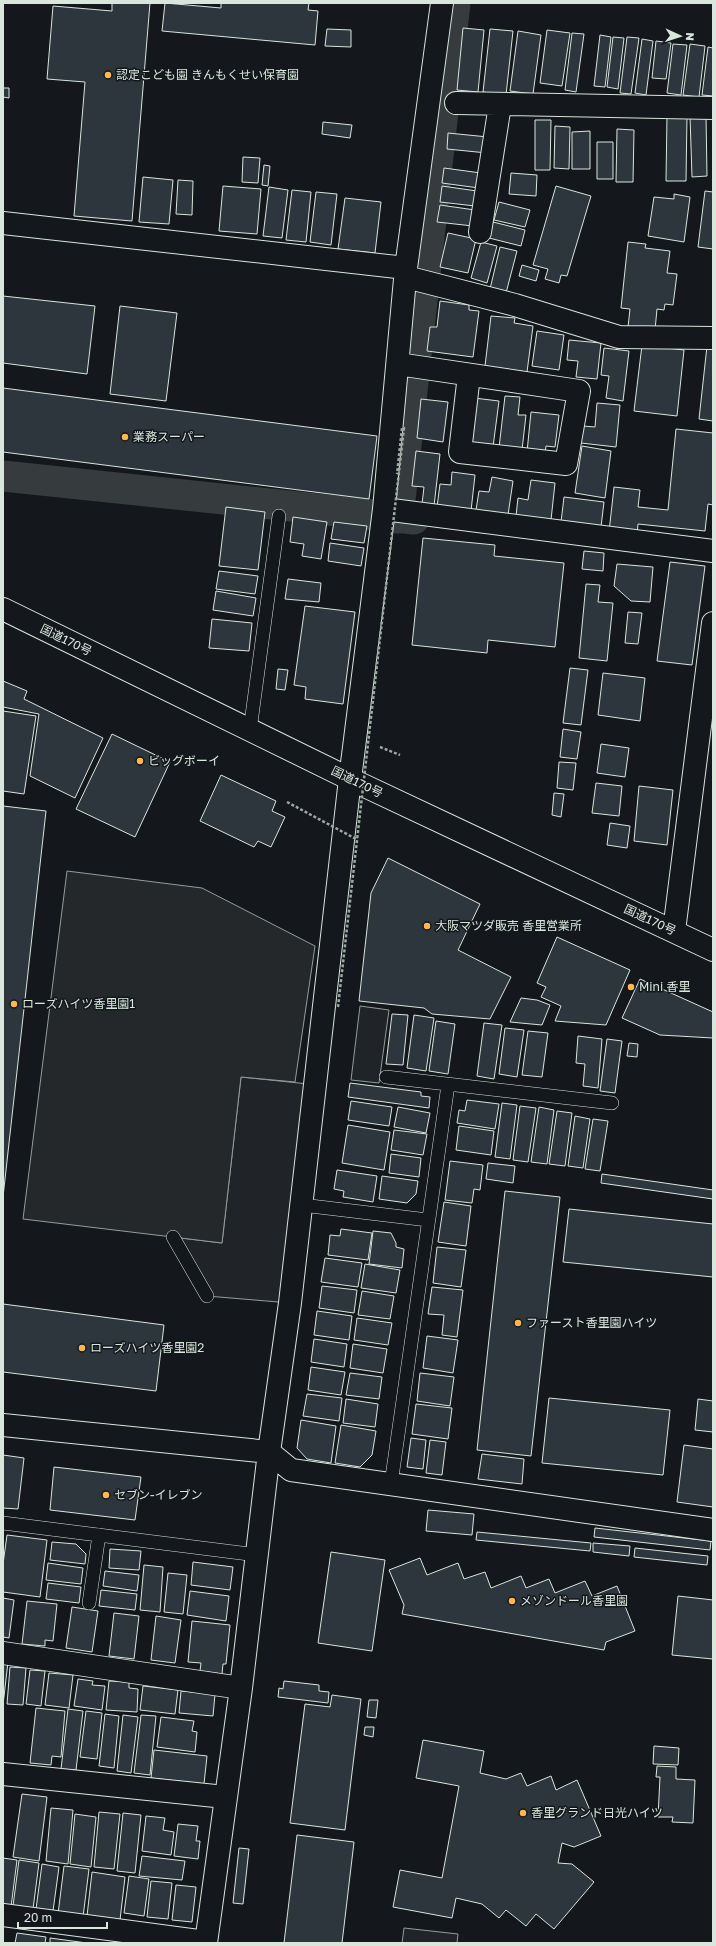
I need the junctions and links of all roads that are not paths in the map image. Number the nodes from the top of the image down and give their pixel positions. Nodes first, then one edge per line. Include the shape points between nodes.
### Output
1 (442, 3) edge
2 (456, 103) dead end
3 (500, 105) junction
4 (713, 108) edge
5 (3, 223) edge
6 (480, 232) dead end
7 (415, 277) junction
8 (713, 338) edge
9 (410, 366) junction
10 (469, 375) junction
11 (384, 509) junction
12 (279, 516) dead end
13 (713, 550) edge
14 (3, 609) edge
15 (713, 623) edge
16 (706, 729) edge
17 (250, 730) junction
18 (350, 779) junction
19 (674, 931) junction
20 (713, 950) edge
21 (386, 1077) dead end
22 (448, 1085) junction
23 (612, 1103) dead end
24 (302, 1205) junction
25 (428, 1220) junction
26 (173, 1237) dead end
27 (207, 1296) dead end
28 (3, 1425) edge
29 (268, 1452) junction
30 (391, 1484) junction
31 (3, 1523) edge
32 (713, 1530) edge
33 (99, 1535) junction
34 (257, 1555) junction
35 (89, 1603) dead end
36 (3, 1653) edge
37 (241, 1688) junction
38 (3, 1774) edge
39 (225, 1797) junction
40 (3, 1915) edge
41 (206, 1942) edge

1 - 7 main road
2 - 3 main road
3 - 4 main road
3 - 6 main road
5 - 7 main road
7 - 8 main road via 619,336
7 - 9 main road
9 - 10 main road
9 - 11 main road
10 - 10 main road via 579,391 566,464 460,452
11 - 13 main road
11 - 18 main road
12 - 17 lane
14 - 17 main road, 国道170号
15 - 16 main road
16 - 19 main road
17 - 18 main road, 国道170号
18 - 19 main road, 国道170号
18 - 24 main road
19 - 20 main road, 国道170号
21 - 22 lane
22 - 23 lane
22 - 25 lane
24 - 25 lane
24 - 29 main road
25 - 30 lane
26 - 27 lane
28 - 29 main road
29 - 30 main road via 291,1470
29 - 34 main road
30 - 32 main road
31 - 33 lane
33 - 34 lane
33 - 35 lane
34 - 37 main road
36 - 37 main road
37 - 39 main road
38 - 39 main road
39 - 41 main road
40 - 41 main road

